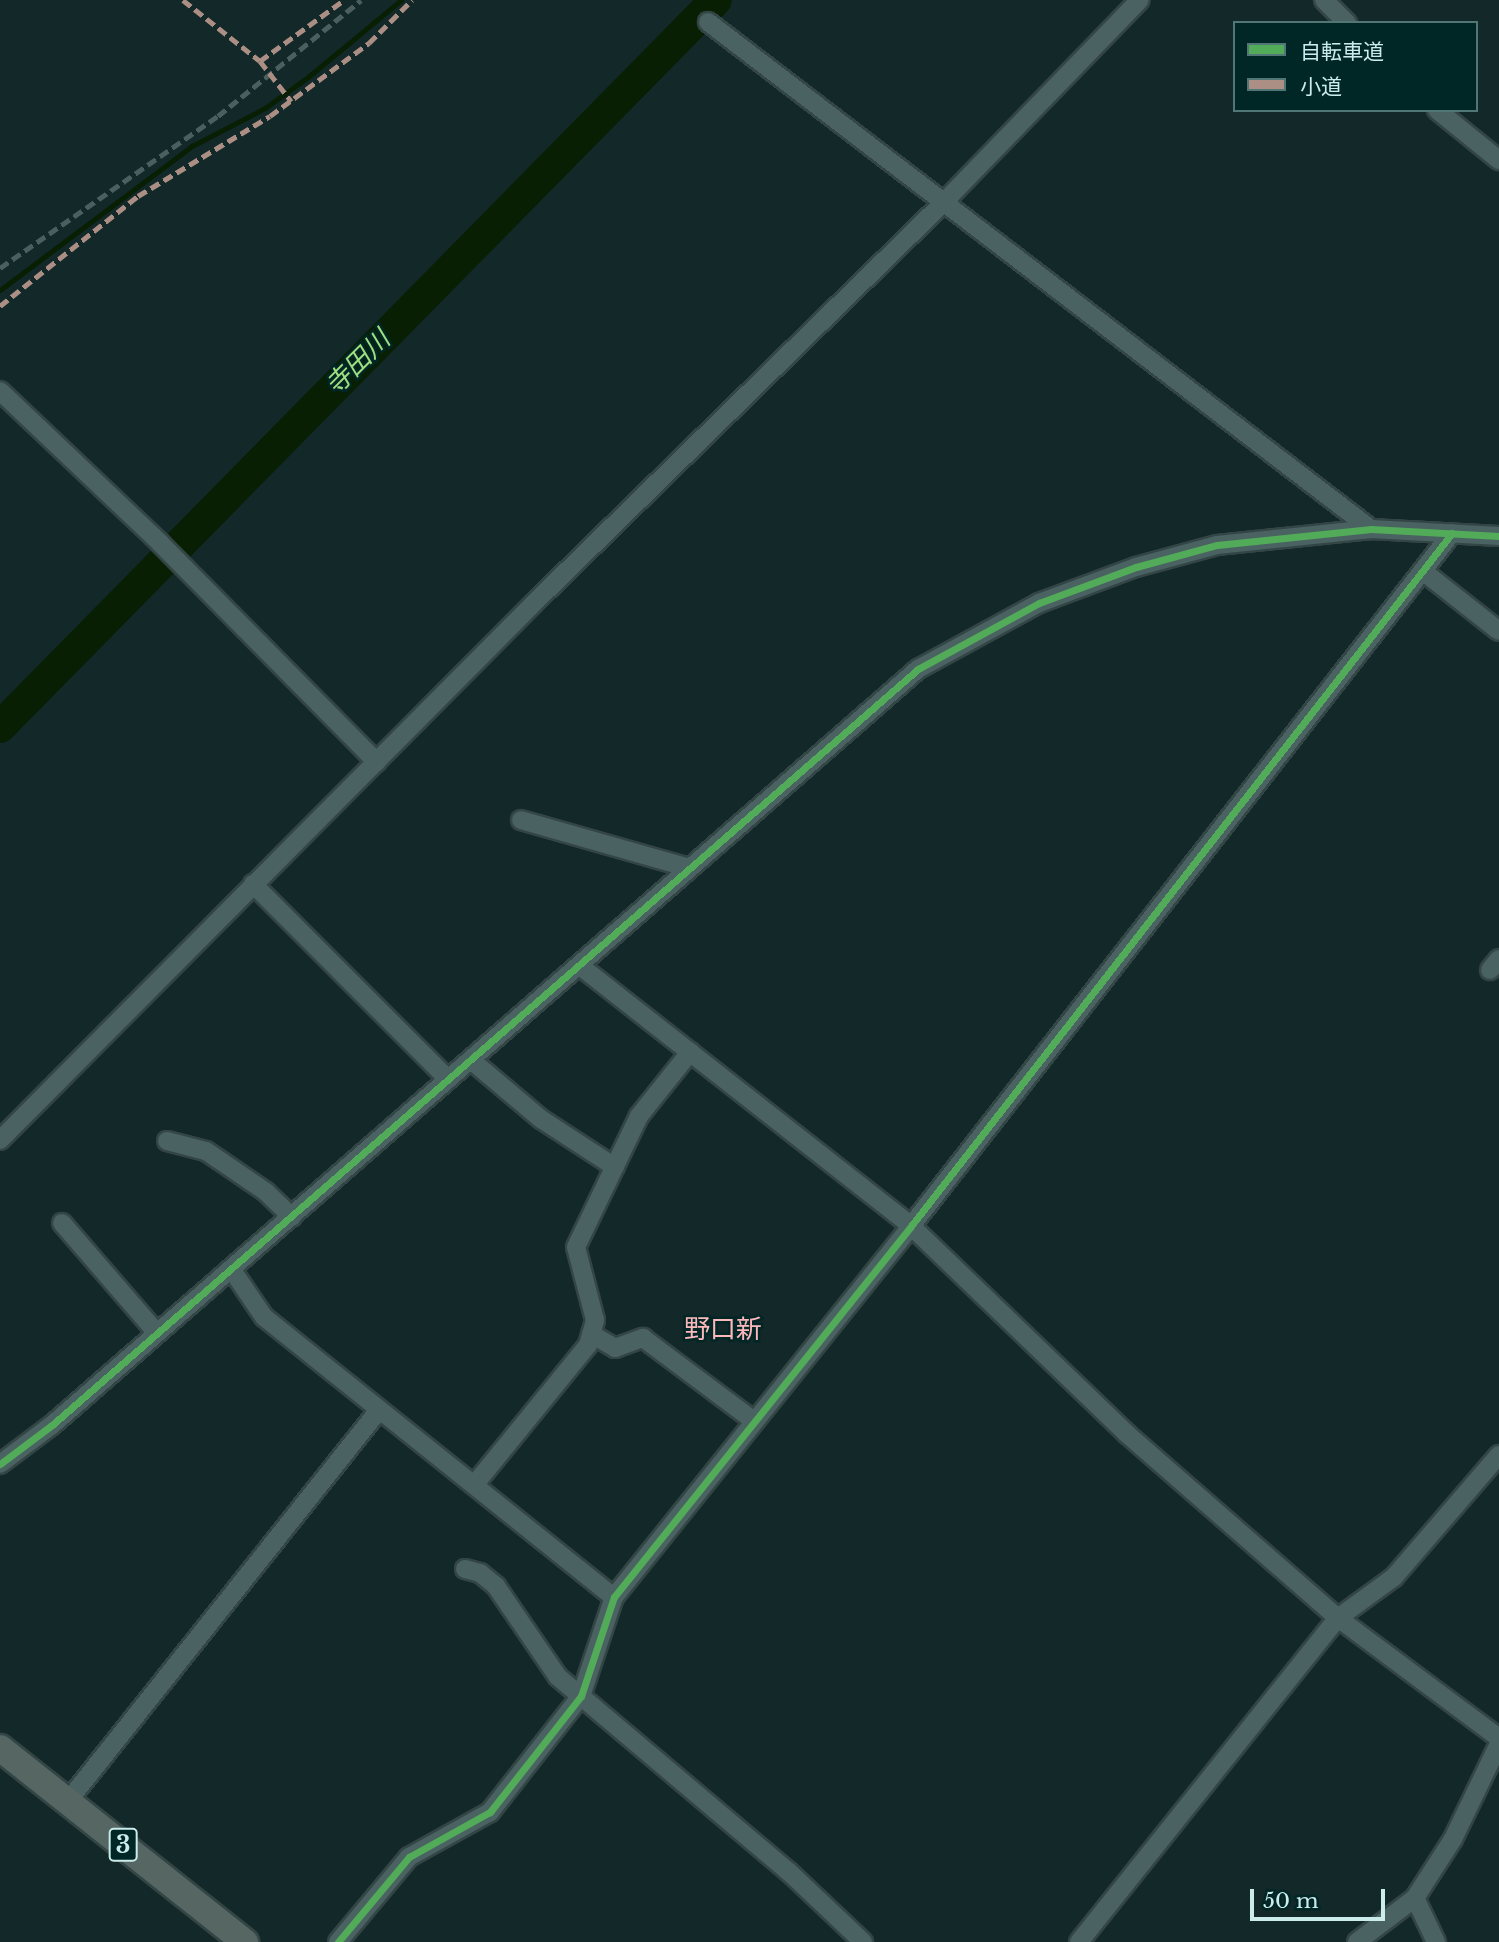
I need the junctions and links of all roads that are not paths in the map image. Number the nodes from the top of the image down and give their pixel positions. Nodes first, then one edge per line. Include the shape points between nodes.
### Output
1 (1140, 0) edge
2 (1324, 0) edge
3 (1345, 21) edge
4 (708, 22) dead end
5 (1439, 112) edge
6 (1499, 160) edge
7 (944, 202) junction
8 (0, 391) edge
9 (1371, 530) junction
10 (1452, 533) junction
11 (1499, 536) edge
12 (1424, 572) junction
13 (1499, 631) edge
14 (377, 762) junction
15 (521, 820) dead end
16 (686, 867) junction
17 (253, 884) junction
18 (580, 966) junction
19 (690, 1052) junction
20 (471, 1060) junction
21 (449, 1079) junction
22 (0, 1140) edge
23 (167, 1141) dead end
24 (615, 1167) junction
25 (292, 1217) junction
26 (62, 1223) dead end
27 (911, 1226) junction
28 (232, 1270) junction
29 (156, 1332) junction
30 (591, 1334) junction
31 (379, 1410) junction
32 (754, 1421) junction
33 (1499, 1455) edge
34 (0, 1464) edge
35 (475, 1484) junction
36 (465, 1569) dead end
37 (614, 1597) junction
38 (1338, 1618) junction
39 (581, 1696) junction
40 (1499, 1738) edge
41 (1499, 1744) edge
42 (0, 1748) edge
43 (68, 1801) junction
44 (1415, 1898) junction
45 (245, 1942) edge
46 (338, 1942) edge
47 (863, 1942) edge
48 (1079, 1942) edge
49 (1357, 1942) edge
50 (1436, 1942) edge

1 - 7 street
2 - 3 street
4 - 7 street
5 - 6 street
7 - 9 street
7 - 14 street
8 - 14 street via 160,543
9 - 10 street
9 - 16 street via 1217,545 1136,567 1039,603 918,669
10 - 11 street
10 - 12 street
12 - 13 street
12 - 27 street
14 - 17 street
15 - 16 street
16 - 18 street
17 - 21 street
17 - 22 street
18 - 19 street
18 - 20 street
19 - 24 street via 639,1116
19 - 27 street
20 - 21 street
20 - 24 street via 541,1119
21 - 25 street
23 - 25 street via 206,1152 266,1192
24 - 30 street via 576,1247 595,1320
25 - 28 street
26 - 29 street
27 - 32 street
27 - 38 street via 1126,1434
28 - 29 street
28 - 31 street via 264,1317
29 - 34 street via 52,1425
30 - 32 street via 615,1348 643,1338
30 - 35 street via 588,1345
31 - 35 street
31 - 43 street
32 - 37 street
33 - 38 street via 1394,1577
35 - 37 street
36 - 39 street via 480,1573 496,1586 558,1676
37 - 39 street
38 - 40 street
38 - 48 street
39 - 46 street via 490,1812 409,1857
39 - 47 street via 789,1872
41 - 44 street via 1453,1839
42 - 43 main road, 3
43 - 45 main road, 3
44 - 49 street
44 - 50 street

